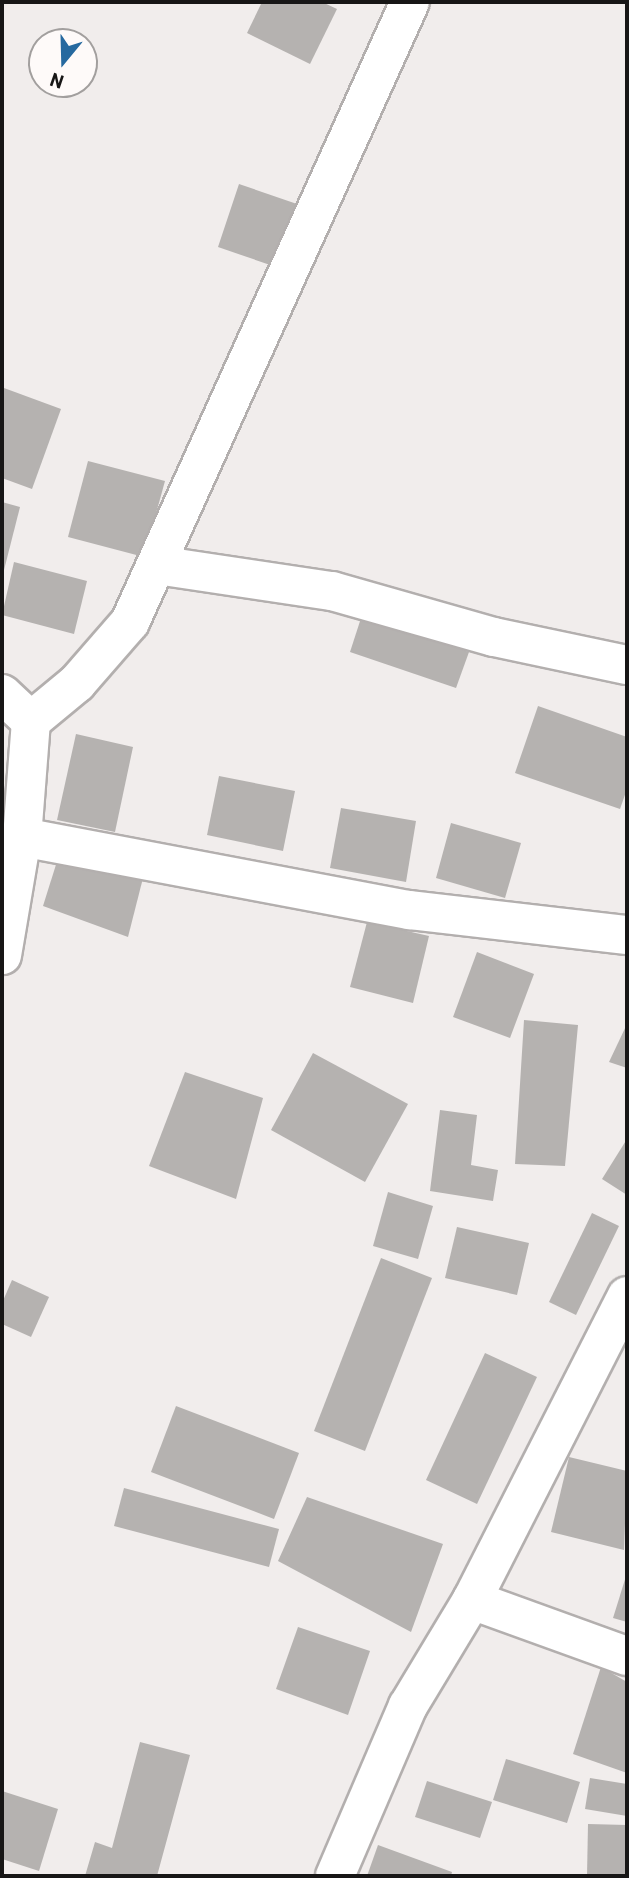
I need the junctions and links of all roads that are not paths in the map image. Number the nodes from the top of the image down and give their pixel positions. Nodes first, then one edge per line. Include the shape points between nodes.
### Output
1 (410, 2) edge
2 (157, 565) junction
3 (627, 665) edge
4 (2, 694) edge
5 (31, 721) junction
6 (22, 837) junction
7 (627, 935) edge
8 (2, 955) edge
9 (627, 1296) edge
10 (472, 1600) junction
11 (627, 1656) edge
12 (335, 1876) edge

1 - 2 street
2 - 3 street via 332,591 494,637
2 - 5 street via 130,622 77,683
4 - 5 street
5 - 6 street
6 - 7 street via 410,910
6 - 8 street
9 - 10 street
10 - 11 street
10 - 12 street via 408,1706

